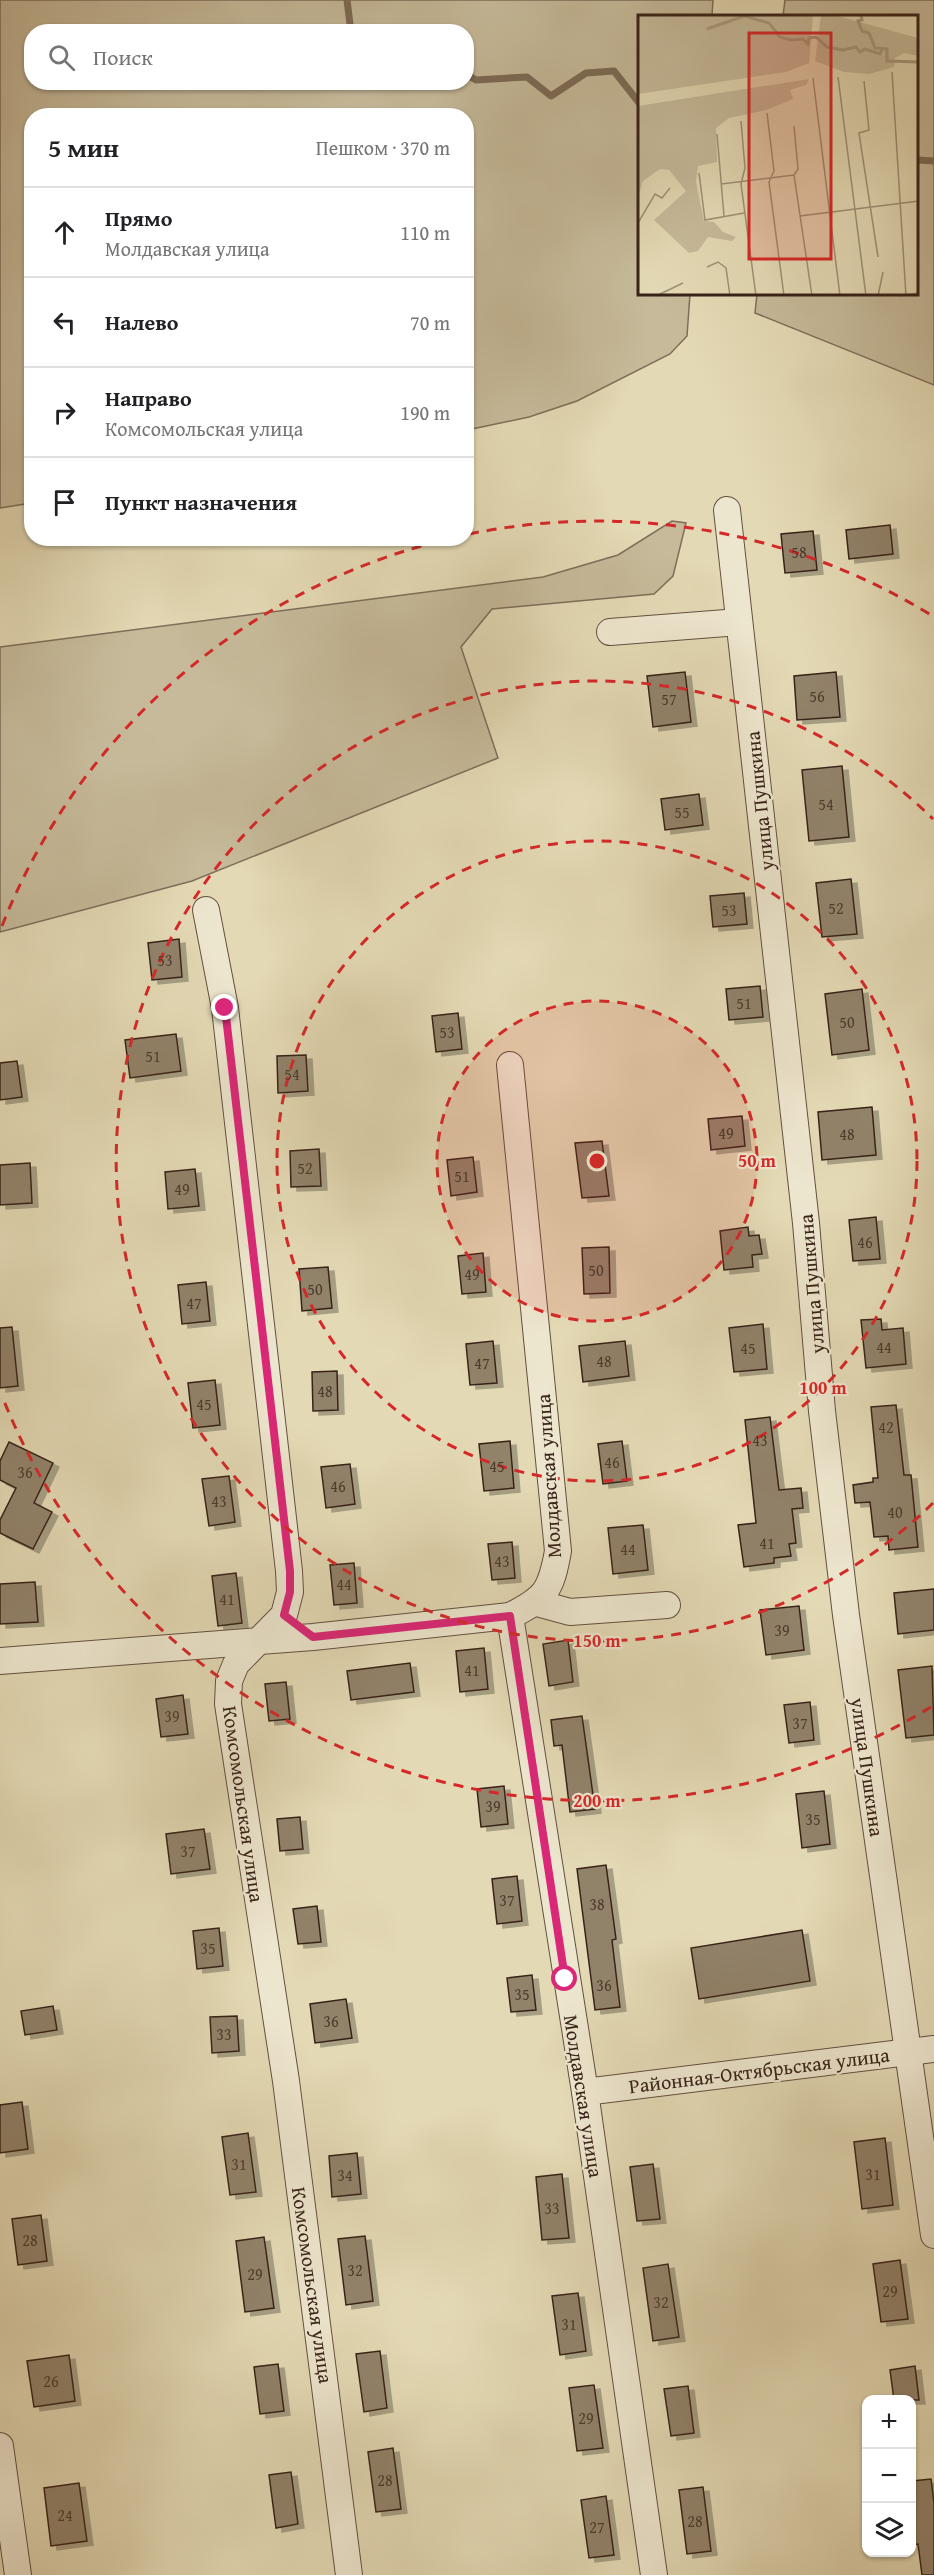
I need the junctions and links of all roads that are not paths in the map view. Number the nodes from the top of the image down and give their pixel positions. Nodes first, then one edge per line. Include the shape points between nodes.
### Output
1 (727, 510) dead end
2 (739, 622) junction
3 (610, 632) dead end
4 (206, 910) dead end
5 (510, 1065) dead end
6 (537, 1603) junction
7 (667, 1605) dead end
8 (284, 1615) junction
9 (510, 1616) junction
10 (313, 1637) junction
11 (260, 1640) junction
12 (0, 1661) edge
13 (922, 2050) edge
14 (585, 2092) junction
15 (934, 2235) edge
16 (0, 2446) edge
17 (18, 2575) edge
18 (349, 2575) edge
19 (654, 2575) edge

1 - 2 street, улица Пушкина
2 - 3 street
2 - 13 street, улица Пушкина via 837,1536
4 - 8 street via 225,1008 290,1571
5 - 6 street, Молдавская улица via 558,1551 553,1579
6 - 7 street via 570,1611
6 - 9 street
8 - 10 street
8 - 11 street, Комсомольская улица
9 - 10 street
9 - 14 street, Молдавская улица
10 - 11 street
11 - 12 street
11 - 18 street, Комсомольская улица via 236,1664 229,1681 228,1704 286,2081
13 - 14 street, Районная-Октябрьская улица
13 - 15 street, улица Пушкина
14 - 19 street, Молдавская улица
16 - 17 street

